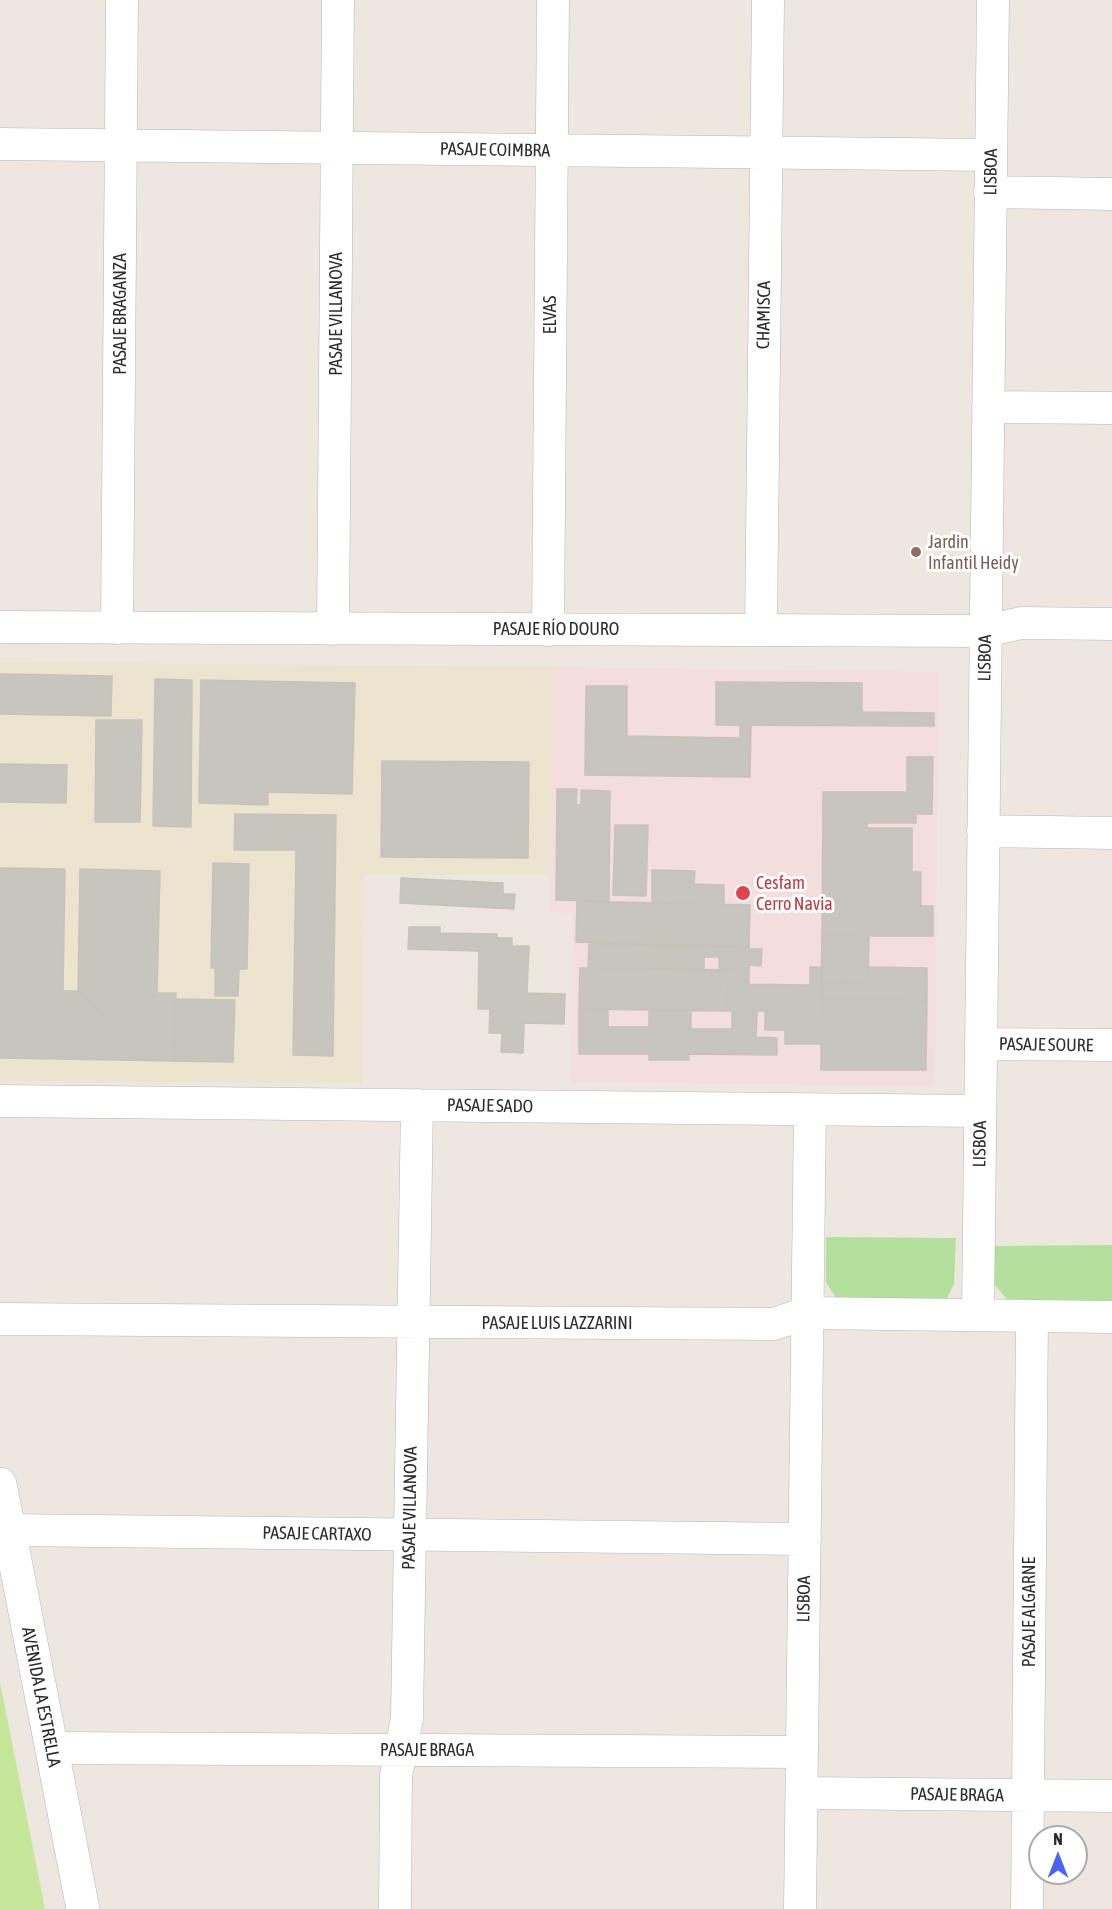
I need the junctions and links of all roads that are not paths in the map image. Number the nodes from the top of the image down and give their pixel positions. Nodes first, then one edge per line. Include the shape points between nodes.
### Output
1 (122, 0) edge
2 (338, 0) edge
3 (553, 0) edge
4 (768, 0) edge
5 (993, 0) edge
6 (0, 144) edge
7 (121, 146) junction
8 (337, 148) junction
9 (552, 150) junction
10 (766, 153) junction
11 (991, 155) junction
12 (990, 192) junction
13 (1112, 194) edge
14 (988, 407) junction
15 (1112, 408) edge
16 (1112, 624) edge
17 (0, 627) edge
18 (117, 627) junction
19 (333, 628) junction
20 (548, 630) junction
21 (761, 630) junction
22 (986, 631) junction
23 (983, 831) junction
24 (1112, 832) edge
25 (981, 1044) junction
26 (1112, 1046) edge
27 (0, 1101) edge
28 (417, 1105) junction
29 (810, 1110) junction
30 (980, 1111) junction
31 (807, 1313) junction
32 (978, 1315) junction
33 (1032, 1316) junction
34 (1112, 1317) edge
35 (0, 1318) edge
36 (413, 1322) junction
37 (3, 1507) edge
38 (410, 1534) junction
39 (805, 1539) junction
40 (51, 1748) junction
41 (401, 1750) junction
42 (802, 1752) junction
43 (802, 1793) junction
44 (1028, 1796) junction
45 (1112, 1797) edge
46 (83, 1909) edge
47 (395, 1909) edge
48 (800, 1909) edge
49 (1027, 1909) edge

1 - 7 street, PASAJE BRAGANZA
2 - 8 street, PASAJE VILLANOVA
3 - 9 street, ELVAS
4 - 10 street, CHAMISCA
5 - 11 street, LISBOA
6 - 7 street, PASAJE COIMBRA
7 - 8 street, PASAJE COIMBRA
7 - 18 street, PASAJE BRAGANZA
8 - 9 street, PASAJE COIMBRA
8 - 19 street, PASAJE VILLANOVA
9 - 10 street, PASAJE COIMBRA
9 - 20 street, ELVAS
10 - 11 street, PASAJE COIMBRA
10 - 21 street, CHAMISCA
11 - 12 street, LISBOA
12 - 13 street
12 - 14 street, LISBOA
14 - 15 street
14 - 22 street, LISBOA
16 - 22 street, PASAJE RÍO DOURO via 1021,623
17 - 18 street, PASAJE RÍO DOURO
18 - 19 street, PASAJE RÍO DOURO
19 - 20 street, PASAJE RÍO DOURO
20 - 21 street, PASAJE RÍO DOURO
21 - 22 street, PASAJE RÍO DOURO
22 - 23 street, LISBOA
23 - 24 street
23 - 25 street, LISBOA
25 - 26 street, PASAJE SOURE
25 - 30 street, LISBOA
27 - 28 street, PASAJE SADO
28 - 29 street, PASAJE SADO
28 - 36 street, PASAJE VILLANOVA
29 - 30 street, PASAJE SADO
29 - 31 street, LISBOA
30 - 32 street, LISBOA
31 - 32 street, PASAJE LUIS LAZZARINI
31 - 36 street, PASAJE LUIS LAZZARINI via 774,1324
31 - 39 street, LISBOA
32 - 33 street, PASAJE LUIS LAZZARINI
33 - 34 street, PASAJE LUIS LAZZARINI
33 - 44 street, PASAJE ALGARNE
35 - 36 street, PASAJE LUIS LAZZARINI
36 - 38 street, PASAJE VILLANOVA
37 - 38 street, PASAJE CARTAXO
37 - 40 main road, AVENIDA LA ESTRELLA
38 - 39 street, PASAJE CARTAXO
38 - 41 street, PASAJE VILLANOVA via 407,1718
39 - 42 street, LISBOA
40 - 41 street, PASAJE BRAGA
40 - 46 main road, AVENIDA LA ESTRELLA
41 - 42 street, PASAJE BRAGA
41 - 47 street, PASAJE VILLANOVA via 396,1776
42 - 43 street, LISBOA
43 - 44 street, PASAJE BRAGA
43 - 48 street, LISBOA
44 - 45 street, PASAJE BRAGA
44 - 49 street, PASAJE ALGARNE

